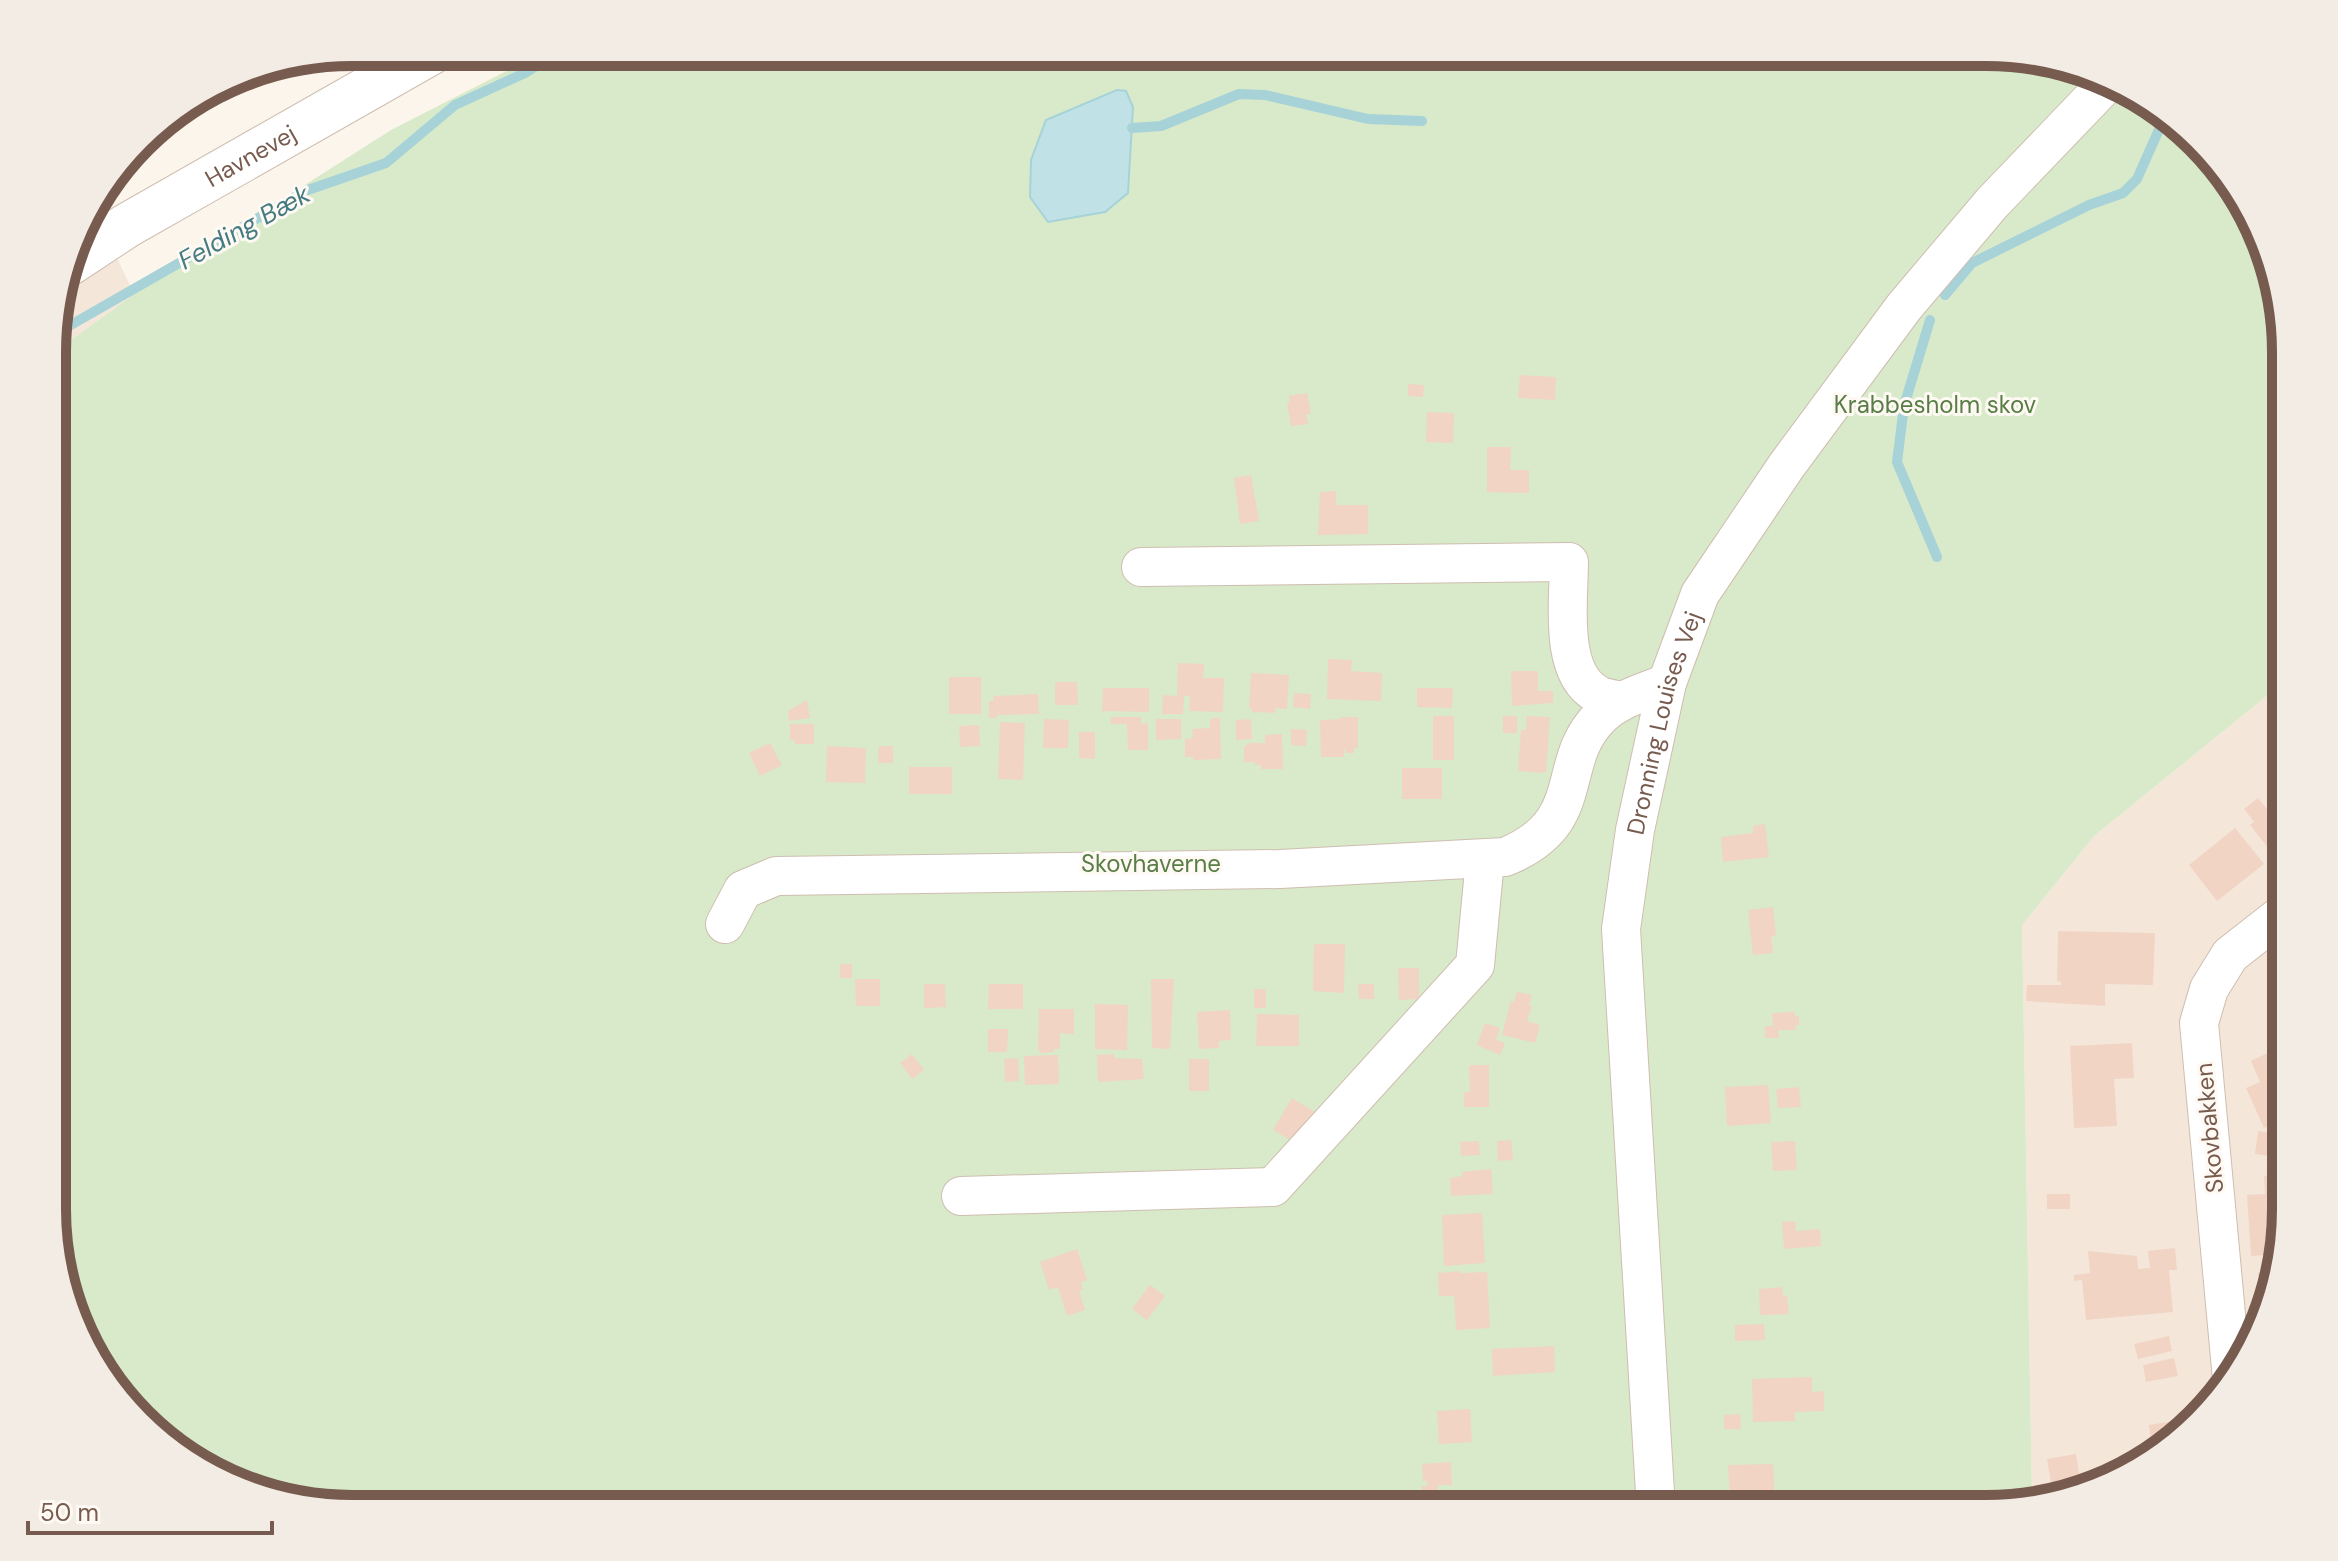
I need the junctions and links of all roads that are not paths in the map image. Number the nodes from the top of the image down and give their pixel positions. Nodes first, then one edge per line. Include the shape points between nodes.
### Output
1 (407, 66) edge
2 (2101, 90) edge
3 (83, 255) edge
4 (1141, 567) dead end
5 (1667, 683) junction
6 (1621, 701) junction
7 (1485, 860) junction
8 (2272, 922) edge
9 (725, 924) dead end
10 (961, 1196) dead end
11 (2230, 1358) edge
12 (1655, 1495) edge

1 - 3 street, Havnevej
2 - 5 street, Dronning Louises Vej via 1992,203 1904,307 1787,465 1700,594
4 - 6 street via 1569,562 1575,670 1596,694
5 - 6 street
5 - 12 street, Dronning Louises Vej via 1635,830 1621,929
6 - 7 street via 1588,734 1563,810 1547,831 1524,849
7 - 9 street via 1280,869 776,876 743,890
7 - 10 street via 1475,965 1273,1187
8 - 11 street, Skovbakken via 2230,955 2209,989 2199,1023

